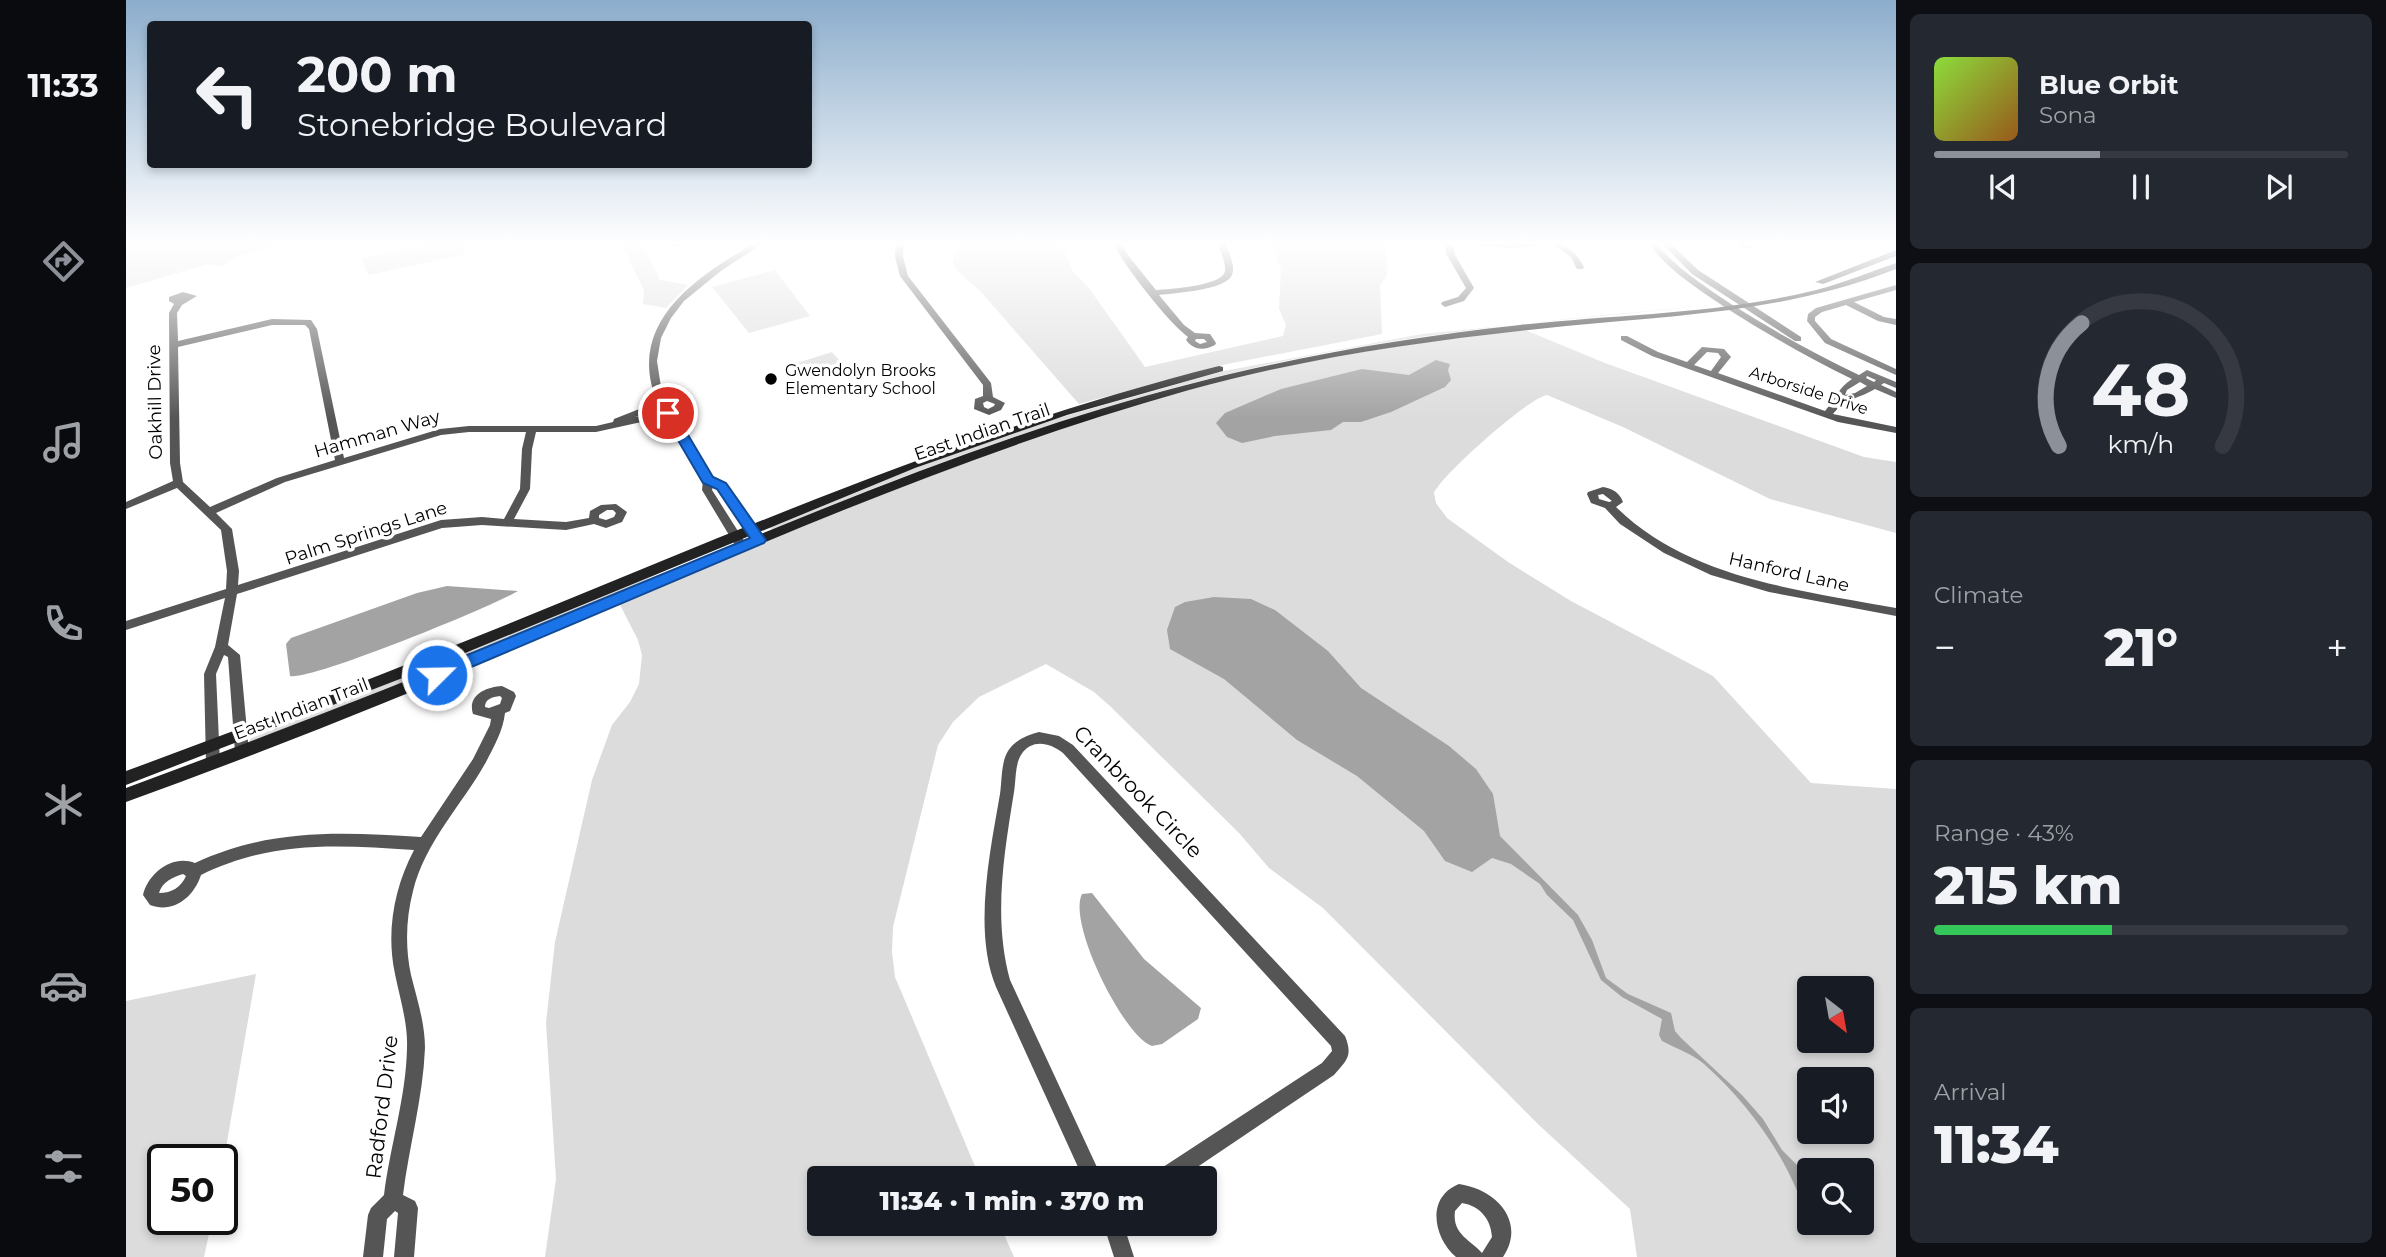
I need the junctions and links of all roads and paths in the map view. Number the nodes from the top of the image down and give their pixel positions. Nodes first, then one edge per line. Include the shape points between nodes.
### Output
1 (681, 302) edge
2 (924, 302) edge
3 (1160, 302) edge
4 (1452, 302) edge
5 (1729, 302) junction
6 (1766, 302) edge
7 (1847, 302) joint
8 (1863, 302) edge
9 (179, 303) dead end
10 (1445, 304) dead end
11 (1745, 306) junction
12 (1896, 320) edge
13 (1194, 336) dead end
14 (1624, 338) dead end
15 (173, 345) junction
16 (1688, 366) junction
17 (1880, 366) junction
18 (1895, 372) edge
19 (1713, 374) junction
20 (1863, 376) junction
21 (1878, 383) junction
22 (1896, 385) edge
23 (1896, 395) edge
24 (988, 398) dead end
25 (1839, 400) junction
26 (666, 408) junction
27 (1827, 415) junction
28 (1896, 430) edge
29 (531, 431) junction
30 (340, 462) junction
31 (708, 480) junction
32 (178, 484) junction
33 (126, 506) edge
34 (1609, 506) dead end
35 (209, 512) junction
36 (594, 520) dead end
37 (507, 523) junction
38 (754, 534) junction
39 (739, 541) junction
40 (232, 591) junction
41 (1896, 611) edge
42 (126, 625) edge
43 (221, 647) junction
44 (498, 712) dead end
45 (242, 744) junction
46 (212, 755) junction
47 (126, 778) edge
48 (126, 795) edge
49 (424, 844) junction
50 (193, 872) dead end
51 (1087, 1166) edge
52 (1182, 1166) edge
53 (393, 1200) junction
54 (1117, 1236) edge
55 (373, 1257) edge
56 (404, 1257) edge
57 (1124, 1257) edge
58 (1474, 1257) edge
59 (1490, 1257) edge

1 - 26 street via 665,319 653,362 656,387
2 - 24 street via 988,385
3 - 13 street
4 - 10 street
5 - 11 main road, East Indian Trail
5 - 20 street via 1774,335
5 - 38 main road, East Indian Trail via 1442,328 1249,362 1131,392 1011,430 879,477
6 - 11 main road, East Indian Trail
7 - 12 street via 1881,319
7 - 17 street via 1814,313 1814,328 1828,341
8 - 12 street
9 - 15 street, Oakhill Drive via 173,313
11 - 20 street
14 - 16 street, Arborside Drive
15 - 30 street via 282,320 308,322
15 - 32 street, Oakhill Drive
16 - 19 street, Arborside Drive
16 - 19 street via 1701,351 1715,349 1726,357
17 - 18 street
17 - 20 street
18 - 21 street
19 - 27 street, Arborside Drive
20 - 21 street
20 - 25 street via 1843,389
21 - 22 street
21 - 23 street
21 - 25 street
25 - 27 street
26 - 29 street, Hamman Way via 604,428
26 - 31 street
27 - 28 street, Arborside Drive
29 - 30 street, Hamman Way via 448,431
29 - 37 street via 526,489
30 - 35 street, Hamman Way via 262,487
31 - 38 street via 722,486
31 - 39 street via 706,490
32 - 33 street
32 - 35 street
34 - 41 street, Hanford Lane via 1668,550 1715,572 1783,591
35 - 40 street via 228,535
36 - 37 street, Palm Springs Lane via 566,526
37 - 40 street, Palm Springs Lane via 441,524
38 - 39 main road, East Indian Trail
39 - 45 main road, East Indian Trail via 365,706
40 - 42 street, Palm Springs Lane
40 - 43 street
43 - 45 street via 234,655
43 - 46 street via 210,674
44 - 49 street, Radford Drive via 497,725 479,761
45 - 46 main road, East Indian Trail
46 - 47 main road, East Indian Trail
46 - 48 main road, East Indian Trail
49 - 50 street via 282,840 226,855
49 - 53 street, Radford Drive via 408,880 400,916 400,955 416,1048
51 - 52 street, Cranbrook Circle via 993,953 993,912 1013,755 1034,738 1054,738 1068,749 1339,1042 1341,1054 1328,1069
53 - 55 street, Radford Drive via 378,1215
53 - 56 street, Radford Drive via 408,1208
54 - 57 street
58 - 59 street via 1454,1242 1446,1227 1448,1200 1459,1193 1481,1198 1499,1218 1501,1247

